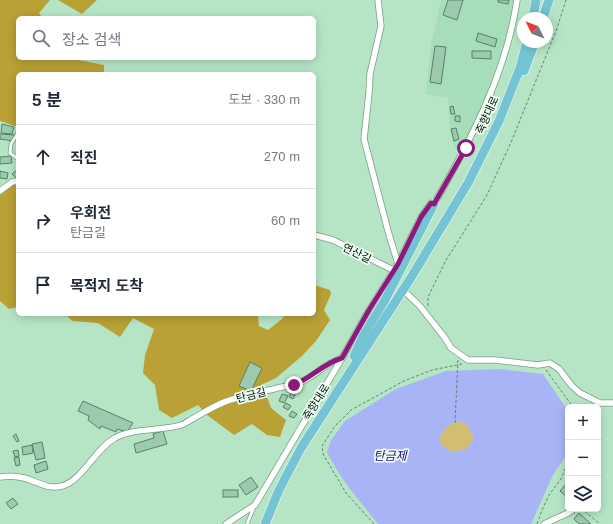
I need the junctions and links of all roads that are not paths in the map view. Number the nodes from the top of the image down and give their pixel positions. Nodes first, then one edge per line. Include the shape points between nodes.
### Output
1 (378, 0) edge
2 (517, 0) edge
3 (536, 0) edge
4 (549, 0) edge
5 (534, 12) edge
6 (545, 12) edge
7 (525, 48) edge
8 (534, 48) edge
9 (509, 94) junction
10 (16, 136) edge
11 (16, 158) edge
12 (16, 181) edge
13 (0, 191) edge
14 (434, 204) junction
15 (316, 236) edge
16 (398, 264) junction
17 (396, 272) junction
18 (403, 290) junction
19 (342, 358) junction
20 (343, 382) junction
21 (613, 403) edge
22 (595, 404) edge
23 (0, 477) edge
24 (255, 505) junction
25 (570, 512) edge
26 (226, 524) edge
27 (247, 524) edge
28 (265, 524) edge
29 (544, 524) edge

1 - 16 street via 381,26 370,74 364,138
2 - 14 street via 505,56 491,94 466,148
3 - 5 main road
4 - 6 main road
7 - 9 main road, 죽향대로
8 - 9 main road via 524,73
9 - 18 main road, 죽향대로 via 468,182
10 - 11 lane via 11,144 10,153
12 - 13 street
14 - 16 street via 428,206
14 - 17 main road
15 - 17 street, 연산길 via 332,240
16 - 17 street
17 - 19 street
17 - 20 main road via 385,300 363,336
18 - 20 main road, 죽향대로
18 - 22 street via 419,305 451,348 468,360 538,365 550,363 559,369 572,386
19 - 23 street, 탄금길 via 332,361 304,381 229,400 181,425 116,437 95,455 84,470 63,486 52,488 25,478
19 - 24 street
20 - 28 main road, 죽향대로 via 288,471
21 - 22 street
24 - 26 street
24 - 27 lane
25 - 29 street

